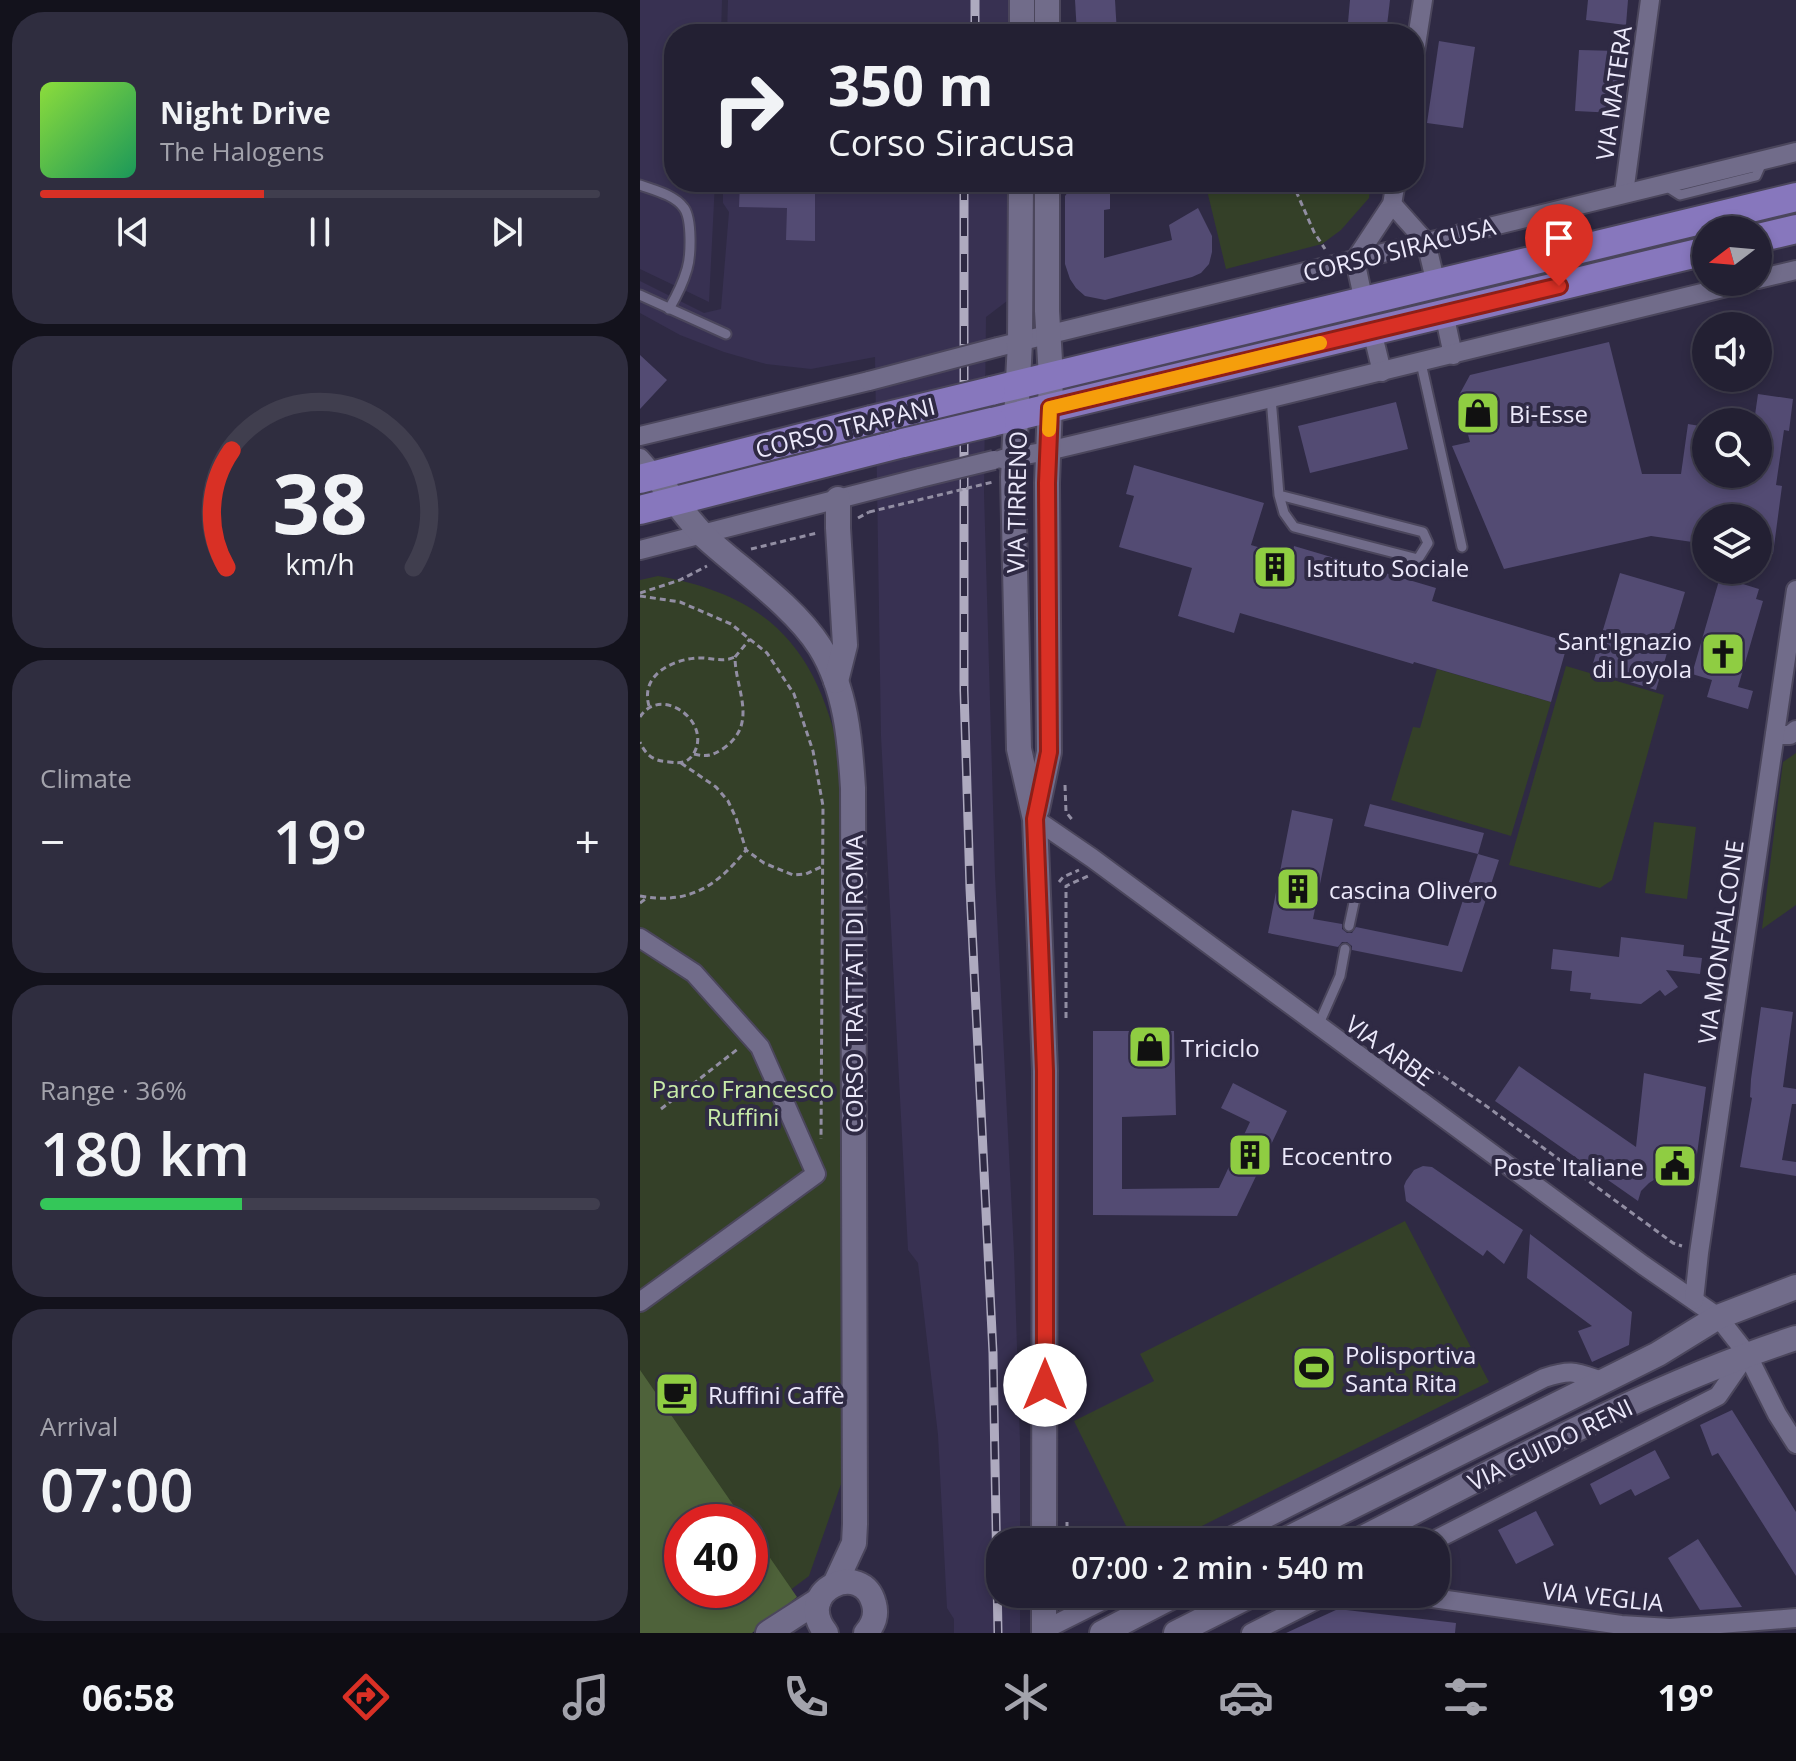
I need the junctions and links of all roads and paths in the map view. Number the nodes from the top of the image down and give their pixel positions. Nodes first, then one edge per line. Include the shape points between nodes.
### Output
1 (1022, 0) edge
2 (1047, 0) edge
3 (1423, 0) edge
4 (1650, 0) edge
5 (1022, 24) edge
6 (1047, 24) edge
7 (1419, 24) edge
8 (1796, 152) edge
9 (640, 185) edge
10 (1020, 192) edge
11 (1047, 192) edge
12 (1296, 192) edge
13 (1394, 192) edge
14 (1624, 193) junction
15 (1796, 197) edge
16 (1392, 204) junction
17 (1796, 229) edge
18 (1772, 235) edge
19 (1426, 242) junction
20 (1325, 249) dead end
21 (1692, 254) edge
22 (1355, 260) junction
23 (1796, 270) edge
24 (1772, 276) edge
25 (1436, 284) junction
26 (640, 295) edge
27 (1692, 296) edge
28 (1364, 302) junction
29 (669, 309) junction
30 (1444, 313) junction
31 (1372, 331) junction
32 (726, 334) dead end
33 (1049, 335) junction
34 (1009, 344) junction
35 (1453, 355) junction
36 (1421, 363) junction
37 (1382, 372) junction
38 (1051, 377) junction
39 (1019, 385) junction
40 (1271, 398) junction
41 (1050, 408) junction
42 (1005, 419) junction
43 (640, 436) edge
44 (1048, 451) junction
45 (1004, 458) junction
46 (645, 471) edge
47 (993, 482) dead end
48 (1279, 495) junction
49 (838, 499) junction
50 (676, 501) junction
51 (640, 510) edge
52 (869, 512) dead end
53 (703, 535) junction
54 (1462, 547) dead end
55 (640, 550) edge
56 (1796, 590) edge
57 (640, 596) edge
58 (750, 639) junction
59 (735, 657) junction
60 (836, 681) junction
61 (650, 707) junction
62 (640, 717) edge
63 (1796, 730) edge
64 (1775, 735) junction
65 (640, 742) edge
66 (694, 754) junction
67 (681, 763) junction
68 (1065, 781) dead end
69 (1035, 819) junction
70 (1075, 823) dead end
71 (746, 850) junction
72 (823, 866) junction
73 (640, 896) edge
74 (648, 897) junction
75 (1355, 898) dead end
76 (640, 903) edge
77 (1349, 926) dead end
78 (640, 938) edge
79 (1345, 949) dead end
80 (1318, 1026) junction
81 (751, 1038) junction
82 (1399, 1068) dead end
83 (661, 1109) dead end
84 (816, 1174) junction
85 (1699, 1253) junction
86 (1796, 1287) edge
87 (1694, 1300) junction
88 (640, 1302) edge
89 (1718, 1317) junction
90 (1796, 1338) edge
91 (1747, 1354) junction
92 (1602, 1381) junction
93 (1796, 1444) edge
94 (1044, 1528) edge
95 (1248, 1528) edge
96 (1309, 1528) edge
97 (1383, 1528) edge
98 (1450, 1532) edge
99 (854, 1543) junction
100 (827, 1592) junction
101 (868, 1592) junction
102 (1450, 1600) edge
103 (1044, 1608) edge
104 (1089, 1608) edge
105 (1150, 1608) edge
106 (1225, 1608) edge
107 (1300, 1608) edge
108 (1796, 1618) edge
109 (771, 1631) edge
110 (825, 1632) edge
111 (1044, 1632) edge
112 (866, 1633) edge
113 (1102, 1633) edge
114 (1176, 1633) edge
115 (1251, 1633) edge

1 - 5 street
2 - 6 street
3 - 7 street
4 - 14 street, VIA MATERA
8 - 14 street, CORSO SIRACUSA
9 - 29 lane via 678,203 689,222 687,268
10 - 34 street, VIA TIRRENO
11 - 33 street, VIA TIRRENO
12 - 20 path
13 - 16 street
14 - 19 street, CORSO SIRACUSA
15 - 25 main road, CORSO SIRACUSA
16 - 19 street
16 - 22 street
17 - 18 main road
19 - 22 street, CORSO SIRACUSA
19 - 25 street
21 - 30 main road
22 - 28 street
22 - 33 street, CORSO SIRACUSA
23 - 24 street
25 - 28 main road, CORSO SIRACUSA
26 - 29 lane
27 - 35 street
28 - 38 main road, CORSO SIRACUSA
29 - 32 lane
30 - 31 main road
30 - 35 street
31 - 37 street
31 - 41 main road
33 - 34 street, CORSO TRAPANI
33 - 38 street, VIA TIRRENO
34 - 39 street, VIA TIRRENO
34 - 43 street, CORSO TRAPANI, bridge
35 - 36 street
36 - 37 street
36 - 54 lane
37 - 40 street
38 - 39 main road, CORSO TRAPANI
38 - 41 street, VIA TIRRENO
39 - 42 street, VIA TIRRENO
39 - 46 main road, CORSO TRAPANI, bridge
40 - 44 street
40 - 48 lane
41 - 42 main road, CORSO TRAPANI
41 - 44 street, VIA TIRRENO
42 - 45 street, VIA TIRRENO
42 - 50 main road, CORSO TRAPANI, bridge
44 - 45 street
44 - 69 street, VIA TIRRENO via 1049,752
45 - 49 street, bridge
45 - 69 street, VIA TIRRENO via 1013,477 1019,749
46 - 50 street, CORSO TRATTATI DI ROMA
47 - 52 path, bridge
48 - 48 lane via 1294,527 1418,559 1428,543 1423,532
49 - 53 street
49 - 60 street via 845,645
50 - 51 main road, CORSO TRAPANI
50 - 53 street, CORSO TRATTATI DI ROMA
53 - 55 street
53 - 60 street, CORSO TRATTATI DI ROMA via 803,625
56 - 64 street, VIA MONFALCONE
57 - 58 path via 680,602 731,624
58 - 59 path
58 - 72 path via 767,653 794,694 813,751 823,806
59 - 61 path via 696,658 651,673 644,691
59 - 66 path via 742,722 722,749 706,757
60 - 99 street, CORSO TRATTATI DI ROMA via 850,739 853,788
61 - 62 path
61 - 66 path via 663,703 686,715 698,737
63 - 64 street
64 - 85 street, VIA MONFALCONE
65 - 67 path via 656,761
66 - 67 path
67 - 71 path via 728,801
68 - 70 path via 1066,812
69 - 80 street, VIA ARBE
69 - 94 street, VIA TIRRENO via 1045,1071
71 - 72 path via 793,875
71 - 74 path via 702,891
72 - 84 path via 822,1133
73 - 74 path
74 - 76 path
75 - 77 lane
78 - 81 street via 694,973
79 - 80 lane via 1340,976
80 - 87 street, VIA ARBE
81 - 83 path
81 - 84 street via 760,1047
82 - 85 path via 1427,1065 1673,1243
84 - 88 street
85 - 87 street, VIA MONFALCONE
86 - 89 street, VIA GUIDO RENI
87 - 89 street, VIA ARBE
89 - 91 street
89 - 92 street, VIA GUIDO RENI
90 - 91 street, VIA GUIDO RENI
91 - 93 street
91 - 97 street, VIA GUIDO RENI via 1584,1426
91 - 98 street, VIA GUIDO RENI via 1718,1396
92 - 95 street, VIA GUIDO RENI via 1575,1372 1544,1378
92 - 96 street, VIA GUIDO RENI
99 - 100 street, CORSO TRATTATI DI ROMA
99 - 101 street
100 - 101 street via 851,1582
100 - 109 street
100 - 110 street via 816,1614
101 - 112 street via 875,1618
102 - 108 street, VIA VEGLIA via 1670,1628
103 - 111 street
104 - 111 street
105 - 113 street
106 - 114 street
107 - 115 street
109 - 110 street

